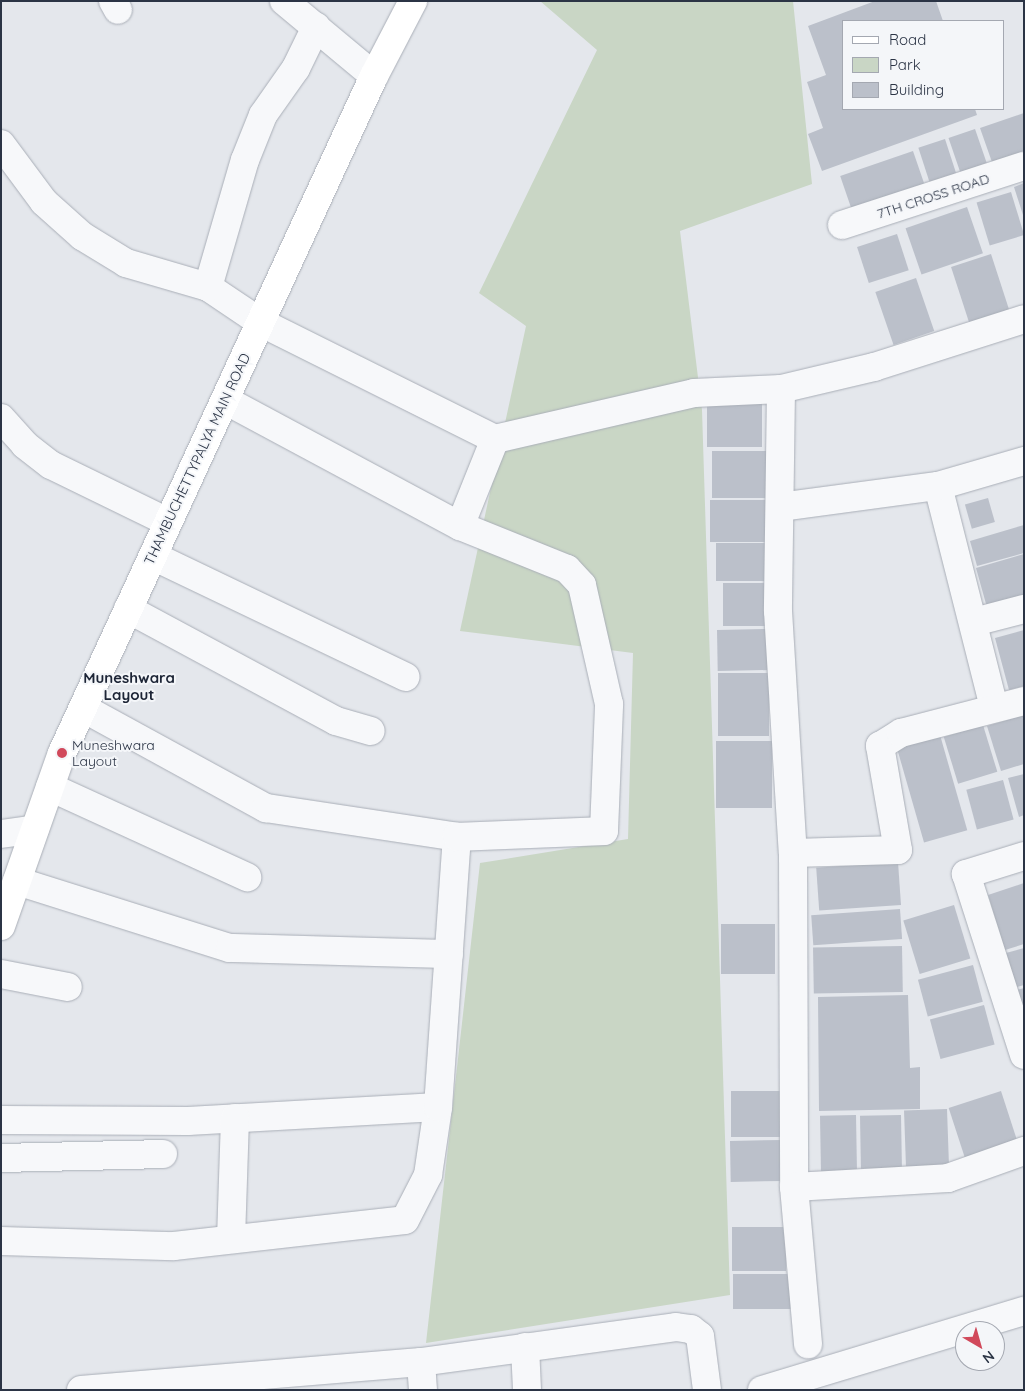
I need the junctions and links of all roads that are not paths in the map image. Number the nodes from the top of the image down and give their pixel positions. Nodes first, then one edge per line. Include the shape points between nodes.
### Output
1 (284, 1) edge
2 (413, 1) edge
3 (316, 27) junction
4 (374, 76) junction
5 (1, 144) edge
6 (1024, 166) edge
7 (842, 226) dead end
8 (208, 287) junction
9 (1024, 319) edge
10 (260, 322) junction
11 (781, 389) junction
12 (224, 400) junction
13 (1, 418) edge
14 (495, 439) junction
15 (1024, 461) edge
16 (938, 486) junction
17 (780, 507) junction
18 (168, 522) junction
19 (460, 526) junction
20 (153, 556) junction
21 (128, 609) junction
22 (1024, 609) edge
23 (974, 622) junction
24 (406, 678) dead end
25 (991, 696) dead end
26 (1024, 701) edge
27 (83, 708) junction
28 (371, 731) dead end
29 (50, 787) junction
30 (35, 829) junction
31 (1, 834) edge
32 (457, 837) junction
33 (793, 853) junction
34 (1024, 856) edge
35 (247, 877) dead end
36 (17, 881) junction
37 (1, 926) edge
38 (449, 954) junction
39 (1, 974) edge
40 (68, 987) dead end
41 (1024, 1055) edge
42 (438, 1107) junction
43 (235, 1118) junction
44 (1, 1120) edge
45 (1024, 1151) edge
46 (163, 1154) dead end
47 (1, 1158) edge
48 (794, 1187) junction
49 (231, 1239) junction
50 (1, 1241) edge
51 (1024, 1311) edge
52 (808, 1344) dead end
53 (525, 1347) junction
54 (421, 1362) junction
55 (81, 1390) edge
56 (423, 1390) edge
57 (526, 1390) edge
58 (707, 1390) edge
59 (762, 1390) edge

1 - 3 street
2 - 4 main road, THAMBUCHETTYPALYA MAIN ROAD
3 - 4 street
3 - 8 street via 296,68 263,115
4 - 10 main road, THAMBUCHETTYPALYA MAIN ROAD
5 - 8 street via 44,202 82,236 126,263
6 - 7 street, 7TH CROSS ROAD
8 - 10 street
9 - 11 street via 874,367
10 - 12 main road, THAMBUCHETTYPALYA MAIN ROAD
10 - 14 street
11 - 14 street via 694,393
11 - 17 street
12 - 18 main road, THAMBUCHETTYPALYA MAIN ROAD
12 - 19 street
13 - 18 street via 25,445 51,465
14 - 19 street
15 - 16 street
16 - 17 street
16 - 23 street
17 - 33 street via 778,611
18 - 20 main road, THAMBUCHETTYPALYA MAIN ROAD
19 - 32 street via 567,569 582,585 609,704 604,831
20 - 21 main road, THAMBUCHETTYPALYA MAIN ROAD
20 - 24 street
21 - 27 main road, THAMBUCHETTYPALYA MAIN ROAD
21 - 28 street via 327,716
22 - 23 street
23 - 25 street
26 - 33 street via 901,733 880,746 898,850
27 - 29 main road, THAMBUCHETTYPALYA MAIN ROAD
27 - 32 street via 266,808
29 - 30 main road, THAMBUCHETTYPALYA MAIN ROAD
29 - 35 street
30 - 31 street
30 - 36 main road, THAMBUCHETTYPALYA MAIN ROAD
32 - 38 street
33 - 48 street
34 - 41 street via 966,874
36 - 37 main road, THAMBUCHETTYPALYA MAIN ROAD
36 - 38 street via 230,948
38 - 42 street
39 - 40 street
42 - 43 street
42 - 49 street via 428,1175 405,1220
43 - 44 street
43 - 49 street
45 - 48 street via 948,1178
46 - 47 street
48 - 52 street
49 - 50 street via 174,1246
51 - 59 street
53 - 54 street
53 - 57 street
53 - 58 street via 662,1327 691,1329 700,1336
54 - 55 street
54 - 56 street

